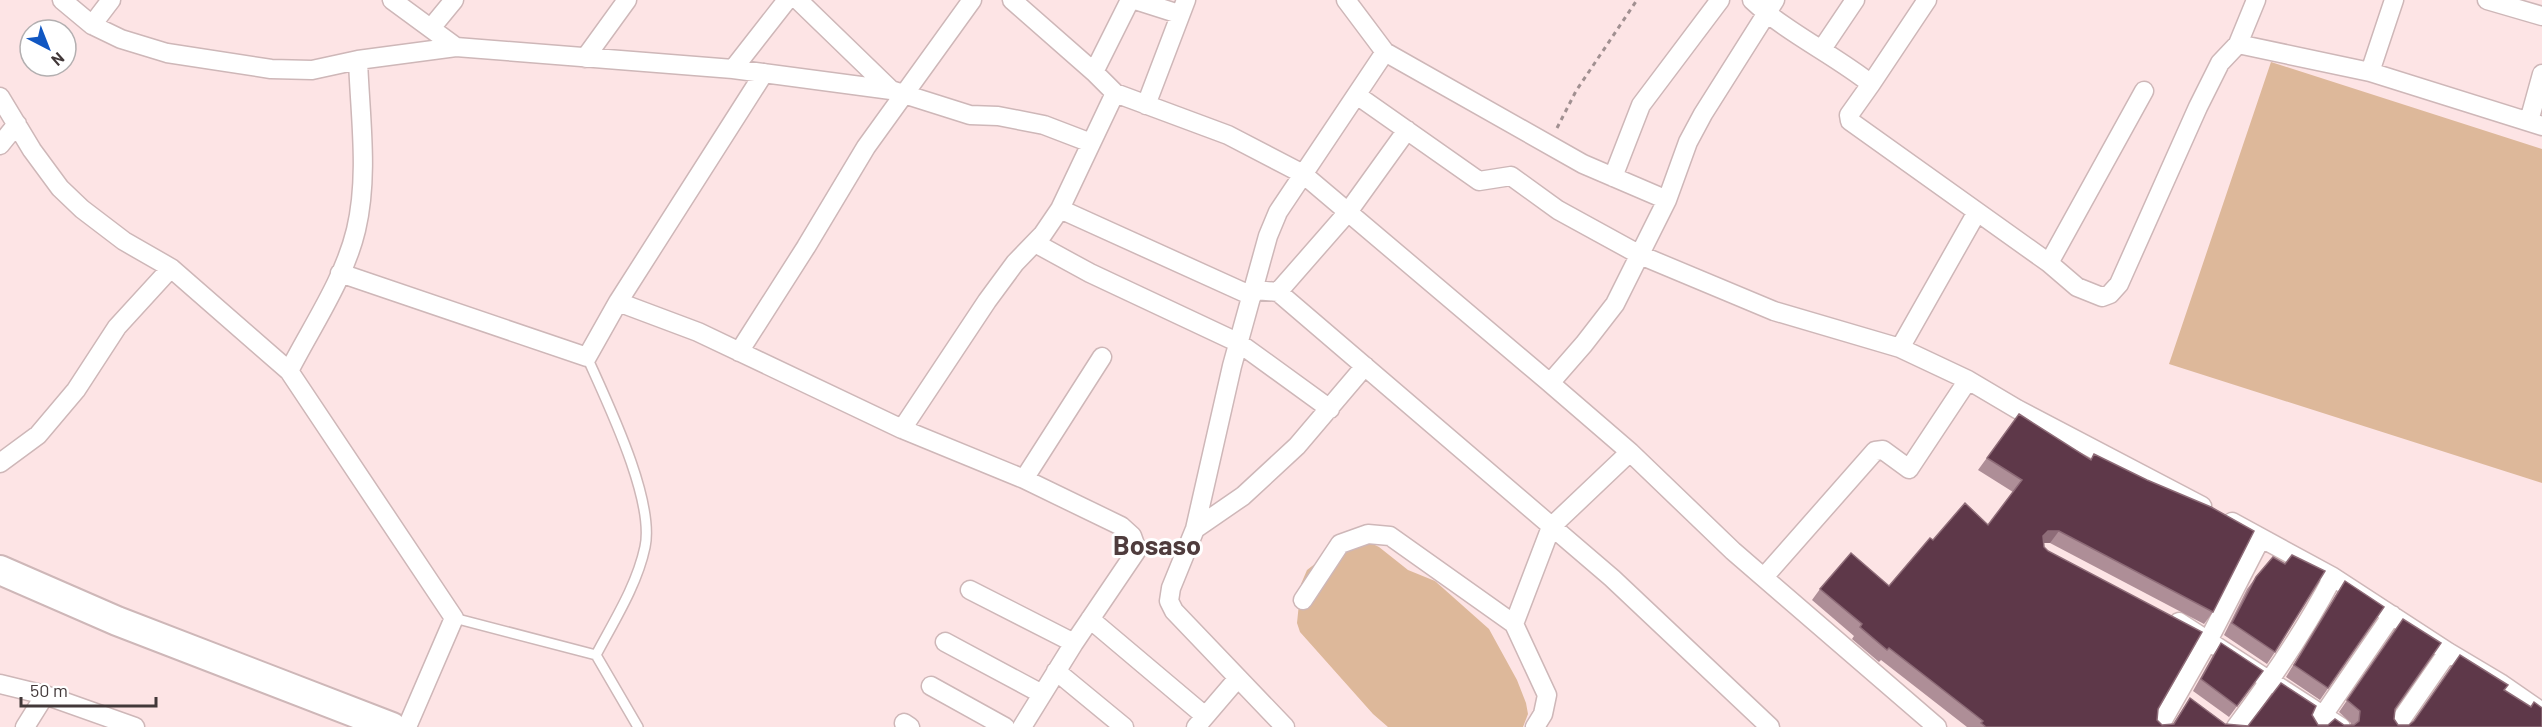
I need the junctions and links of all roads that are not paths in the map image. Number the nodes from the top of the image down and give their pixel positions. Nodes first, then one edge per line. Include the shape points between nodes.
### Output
1 (62, 0) edge
2 (111, 0) edge
3 (392, 0) edge
4 (454, 0) edge
5 (627, 0) edge
6 (788, 0) edge
7 (798, 0) edge
8 (972, 0) edge
9 (1012, 0) edge
10 (1130, 0) edge
11 (1135, 0) edge
12 (1346, 0) edge
13 (1719, 0) edge
14 (1752, 0) edge
15 (1855, 0) edge
16 (1927, 0) edge
17 (2256, 0) edge
18 (2394, 0) edge
19 (2487, 0) edge
20 (1182, 7) edge
21 (1771, 7) edge
22 (2542, 16) edge
23 (92, 25) junction
24 (431, 28) junction
25 (2238, 44) junction
26 (456, 47) junction
27 (1822, 49) junction
28 (1385, 52) junction
29 (585, 58) junction
30 (358, 60) junction
31 (733, 69) junction
32 (1094, 72) junction
33 (2370, 72) junction
34 (764, 73) junction
35 (2542, 74) edge
36 (1871, 84) junction
37 (2144, 91) dead end
38 (898, 92) junction
39 (1115, 93) junction
40 (1358, 96) junction
41 (0, 97) edge
42 (1146, 105) junction
43 (17, 124) junction
44 (2536, 124) edge
45 (1407, 130) junction
46 (1091, 143) junction
47 (0, 145) edge
48 (1303, 174) junction
49 (1613, 177) junction
50 (1667, 200) junction
51 (1060, 208) junction
52 (1348, 212) junction
53 (1977, 212) junction
54 (1035, 243) junction
55 (1640, 255) junction
56 (2049, 263) junction
57 (171, 268) junction
58 (340, 273) junction
59 (1278, 292) junction
60 (1253, 293) junction
61 (618, 302) junction
62 (1239, 343) junction
63 (1900, 348) junction
64 (739, 351) junction
65 (587, 357) junction
66 (1102, 357) dead end
67 (1365, 366) junction
68 (289, 371) junction
69 (1968, 380) junction
70 (1550, 383) junction
71 (1330, 409) junction
72 (902, 429) junction
73 (1630, 452) junction
74 (0, 463) edge
75 (1024, 479) junction
76 (1551, 527) junction
77 (1195, 529) junction
78 (2262, 538) junction
79 (0, 570) edge
80 (1764, 577) junction
81 (2333, 577) junction
82 (970, 590) dead end
83 (1303, 600) dead end
84 (2162, 613) edge
85 (2392, 615) junction
86 (454, 618) junction
87 (1090, 619) junction
88 (1514, 624) junction
89 (2209, 639) junction
90 (945, 642) dead end
91 (1074, 643) junction
92 (2448, 652) junction
93 (596, 655) junction
94 (1056, 671) junction
95 (1238, 678) junction
96 (2271, 680) junction
97 (0, 684) edge
98 (932, 686) dead end
99 (1042, 694) junction
100 (2178, 694) junction
101 (45, 695) junction
102 (2196, 707) edge
103 (2542, 712) edge
104 (2320, 721) edge
105 (106, 722) edge
106 (1201, 722) edge
107 (1029, 724) edge
108 (25, 727) edge
109 (135, 727) edge
110 (392, 727) edge
111 (407, 727) edge
112 (638, 727) edge
113 (1005, 727) edge
114 (1124, 727) edge
115 (1285, 727) edge
116 (1535, 727) edge
117 (1770, 727) edge
118 (1937, 727) edge
119 (2159, 727) edge
120 (2236, 727) edge
121 (2342, 727) edge
122 (2396, 727) edge

1 - 23 street
2 - 23 street
3 - 24 street
4 - 24 street
5 - 29 street
6 - 31 street
7 - 38 street
8 - 38 street
9 - 32 street
10 - 32 street
11 - 20 street
12 - 28 street
13 - 49 street via 1641,105
14 - 21 street
15 - 27 street
16 - 36 street
17 - 25 street
18 - 33 street
19 - 22 street
20 - 42 street
21 - 27 street
21 - 50 street via 1703,114 1688,142
23 - 30 street via 121,39 167,52 271,69 312,70
24 - 26 street
25 - 33 street
25 - 56 street via 2220,63 2198,106 2115,289 2102,297 2088,292
26 - 29 street
26 - 30 street
27 - 36 street
28 - 40 street
28 - 49 street via 1583,164
29 - 31 street
30 - 58 street via 362,196
31 - 34 street
32 - 39 street
33 - 44 street
34 - 38 street
34 - 61 street
35 - 44 street
36 - 53 street via 1854,106 1850,121
37 - 56 street
38 - 46 street via 970,115 1044,125
38 - 64 street
39 - 42 street
39 - 46 street
40 - 45 street
40 - 48 street
41 - 43 street
42 - 48 street via 1228,135
43 - 47 street
43 - 57 street via 32,150 74,202 124,241
45 - 52 street
45 - 55 street via 1479,181 1511,177 1558,210
46 - 51 street
48 - 52 street
48 - 60 street via 1276,216
49 - 50 street
50 - 55 street
51 - 54 street
51 - 60 street
52 - 59 street
52 - 70 street
53 - 56 street
53 - 63 street
54 - 62 street
54 - 72 street via 987,301
55 - 63 street via 1774,311
55 - 70 street via 1614,304
57 - 68 street
57 - 74 street via 117,327 76,390 38,435
58 - 65 street
58 - 68 street
59 - 60 street
59 - 67 street
60 - 62 street
61 - 64 street
61 - 65 street
62 - 71 street
62 - 77 street
63 - 69 street
64 - 72 street
65 - 93 lane via 623,442 647,516 645,547 630,590
66 - 75 street
67 - 71 street
67 - 76 street
68 - 86 street
69 - 78 street
69 - 80 street via 1909,469 1883,450 1875,451
70 - 73 street
71 - 77 street via 1243,496
72 - 75 street
73 - 76 street
73 - 80 street
75 - 87 street via 1121,526 1132,536 1137,550
76 - 88 street
76 - 117 street via 1620,585
77 - 95 street via 1169,601
78 - 81 street
78 - 89 street
79 - 110 main road via 117,621
80 - 118 street
81 - 85 street
81 - 96 street
82 - 91 street
83 - 88 street via 1340,544 1368,534 1390,536
84 - 89 street
85 - 92 street
85 - 104 street
86 - 93 lane
86 - 111 street
87 - 91 street
87 - 106 street
88 - 116 street via 1547,695
89 - 96 street
89 - 100 street
90 - 99 street
91 - 94 street
92 - 103 street
92 - 122 street
93 - 112 lane
94 - 99 street
94 - 114 street
95 - 106 street
95 - 115 street
96 - 104 street
96 - 120 street
97 - 101 street
98 - 113 street
99 - 107 street
100 - 102 street
100 - 119 street
101 - 105 street
101 - 108 street
104 - 121 street
105 - 109 street

